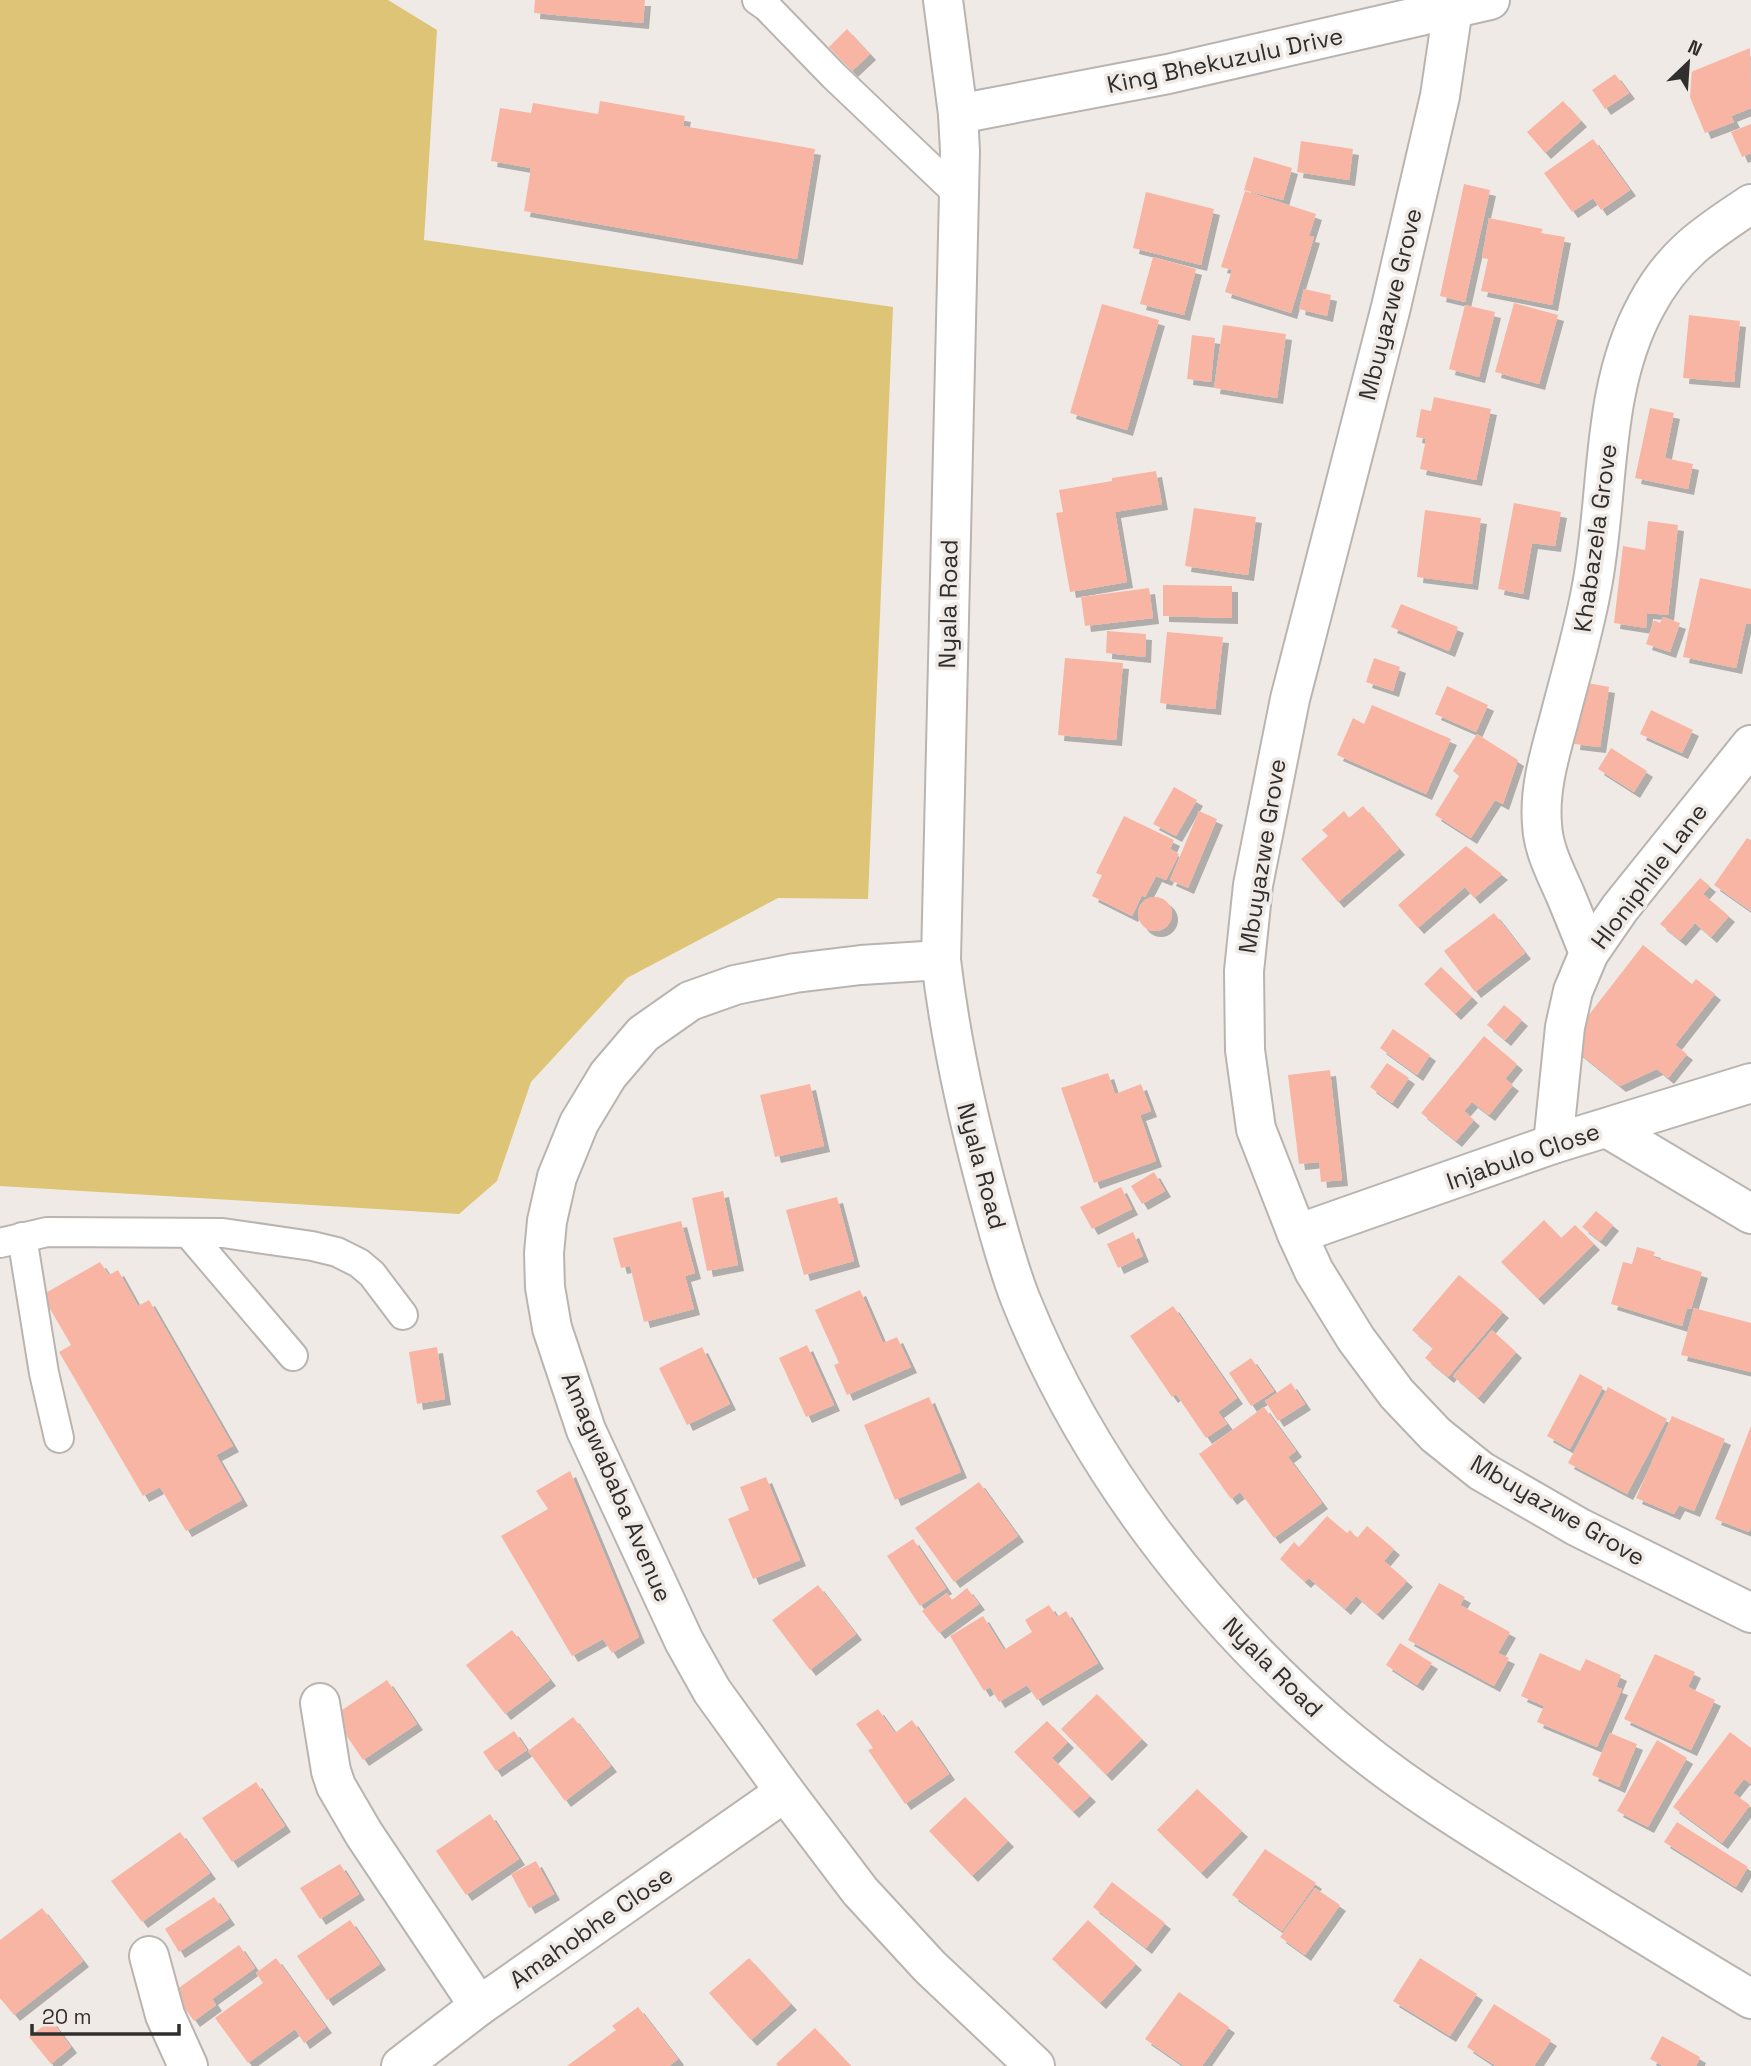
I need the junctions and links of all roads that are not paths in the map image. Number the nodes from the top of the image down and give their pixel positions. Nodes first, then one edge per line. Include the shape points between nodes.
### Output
1 (757, 0) edge
2 (943, 0) edge
3 (1490, 0) edge
4 (1453, 8) junction
5 (1376, 13) edge
6 (958, 114) junction
7 (957, 193) junction
8 (1751, 204) edge
9 (1751, 745) edge
10 (1589, 953) junction
11 (941, 960) junction
12 (1751, 1083) edge
13 (1606, 1128) junction
14 (1553, 1144) junction
15 (1751, 1214) edge
16 (189, 1234) junction
17 (1297, 1234) junction
18 (11, 1240) edge
19 (403, 1315) dead end
20 (293, 1356) dead end
21 (59, 1438) dead end
22 (1751, 1613) edge
23 (320, 1703) dead end
24 (785, 1792) junction
25 (149, 1956) dead end
26 (1751, 1999) edge
27 (479, 2006) junction
28 (188, 2066) edge
29 (401, 2066) edge
30 (1035, 2066) edge

1 - 7 lane
2 - 6 street, Nyala Road
3 - 4 street, King Bhekuzulu Drive
4 - 5 street, King Bhekuzulu Drive
4 - 17 street, Mbuyazwe Grove via 1440,96 1290,699 1253,885 1244,971 1245,1050 1256,1129
5 - 6 street, King Bhekuzulu Drive via 1168,74
6 - 7 street, Nyala Road
7 - 11 street, Nyala Road
8 - 10 street, Khabazela Grove via 1686,251 1662,278 1644,308 1622,372 1592,587 1549,756 1541,821 1544,843
9 - 10 street, Hloniphile Lane via 1619,908
10 - 14 street, Hloniphile Lane via 1565,1027
11 - 24 street, Amagwababa Avenue via 795,972 734,985 690,1001 643,1034 608,1075 579,1123 557,1177 547,1221 545,1287 552,1328 586,1430 684,1641 712,1691
11 - 26 street, Nyala Road via 967,1114 1020,1296 1058,1381 1101,1458 1171,1555 1254,1651 1334,1727 1406,1784
12 - 13 street, Injabulo Close
13 - 14 street, Injabulo Close
13 - 15 street
14 - 17 street, Injabulo Close
16 - 18 lane via 47,1232
16 - 19 lane via 223,1234 337,1252 372,1274
16 - 20 lane
17 - 22 street, Mbuyazwe Grove via 1356,1339 1436,1435 1481,1471 1578,1527
18 - 21 lane
23 - 27 street via 336,1786
24 - 27 street, Amahobhe Close
24 - 30 street, Amagwababa Avenue via 860,1891 930,1966
25 - 28 street via 165,2015
27 - 29 street, Amahobhe Close

